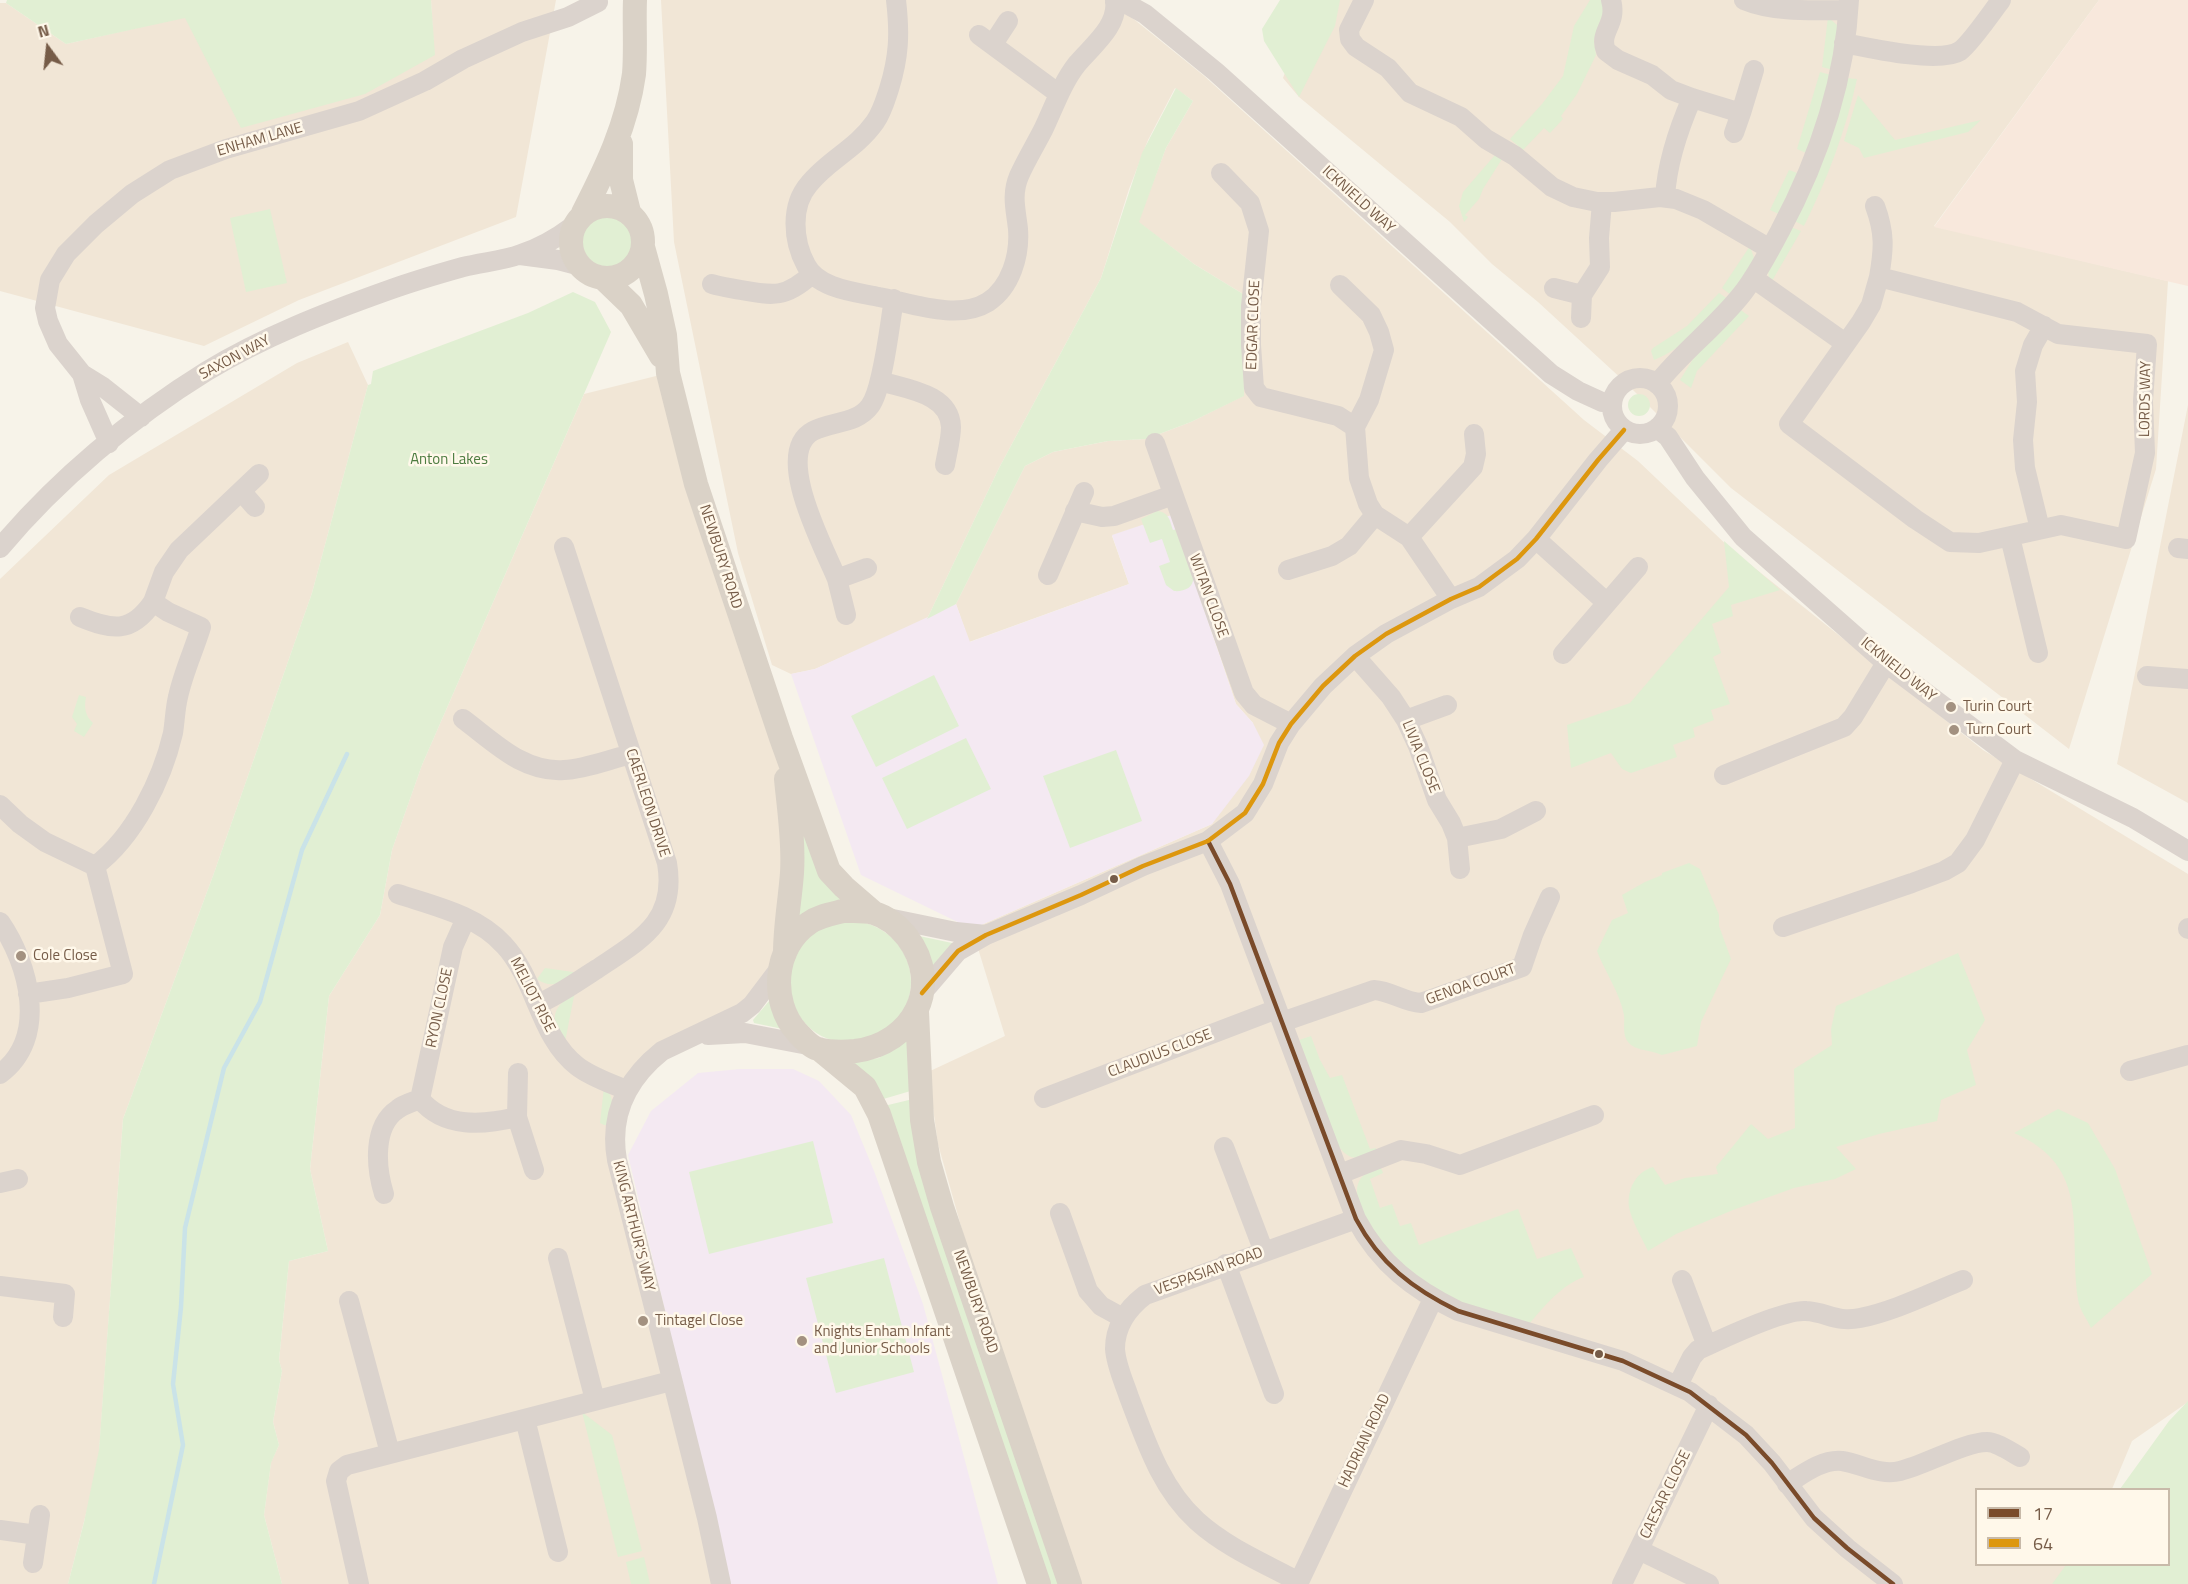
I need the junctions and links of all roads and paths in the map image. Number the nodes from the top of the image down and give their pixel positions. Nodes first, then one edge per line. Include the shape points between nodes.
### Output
1 (635, 0) edge
2 (896, 0) edge
3 (1364, 0) edge
4 (1611, 0) edge
5 (1744, 0) edge
6 (2001, 0) edge
7 (1115, 1) edge
8 (598, 2) dead end
9 (1848, 5) edge
10 (1008, 21) dead end
11 (1845, 44) junction
12 (1754, 70) dead end
13 (1059, 94) junction
14 (1692, 98) junction
15 (1741, 113) junction
16 (621, 133) junction
17 (1734, 133) dead end
18 (1221, 174) dead end
19 (1665, 197) junction
20 (1602, 202) junction
21 (1875, 206) dead end
22 (629, 212) junction
23 (578, 220) junction
24 (643, 247) junction
25 (1770, 249) junction
26 (520, 255) junction
27 (581, 266) junction
28 (812, 274) junction
29 (1753, 278) junction
30 (1879, 278) junction
31 (604, 279) junction
32 (712, 284) dead end
33 (1340, 285) dead end
34 (1554, 288) dead end
35 (1582, 295) junction
36 (894, 299) junction
37 (1581, 318) dead end
38 (2044, 326) junction
39 (1845, 343) junction
40 (668, 373) junction
41 (82, 374) junction
42 (880, 381) junction
43 (1657, 384) junction
44 (1602, 402) dead end
45 (141, 417) junction
46 (1355, 428) junction
47 (1657, 428) junction
48 (1624, 430) junction
49 (1474, 434) dead end
50 (109, 443) junction
51 (1155, 443) dead end
52 (945, 465) dead end
53 (259, 474) dead end
54 (241, 491) junction
55 (1084, 492) dead end
56 (1173, 495) junction
57 (255, 507) dead end
58 (1075, 511) junction
59 (1375, 515) junction
60 (2040, 529) junction
61 (1408, 537) junction
62 (2010, 537) junction
63 (1536, 539) junction
64 (564, 547) dead end
65 (0, 548) edge
66 (1638, 567) dead end
67 (867, 568) dead end
68 (1288, 570) dead end
69 (1048, 575) dead end
70 (837, 579) junction
71 (1451, 599) junction
72 (153, 602) junction
73 (1607, 603) junction
74 (846, 615) dead end
75 (80, 617) dead end
76 (2038, 653) dead end
77 (1563, 654) dead end
78 (1355, 656) junction
79 (1886, 663) junction
80 (2147, 676) dead end
81 (2188, 680) edge
82 (1447, 705) dead end
83 (464, 719) dead end
84 (1406, 720) junction
85 (1291, 724) junction
86 (781, 738) junction
87 (632, 754) junction
88 (2015, 760) junction
89 (1724, 775) dead end
90 (0, 805) edge
91 (1536, 810) dead end
92 (1457, 838) junction
93 (1208, 841) junction
94 (2188, 851) edge
95 (95, 866) junction
96 (1460, 869) dead end
97 (398, 894) dead end
98 (1550, 897) dead end
99 (878, 915) junction
100 (466, 918) junction
101 (0, 922) edge
102 (1783, 927) dead end
103 (986, 935) junction
104 (782, 961) junction
105 (28, 994) junction
106 (920, 1002) junction
107 (538, 1004) junction
108 (1279, 1016) junction
109 (691, 1038) junction
110 (816, 1048) junction
111 (2188, 1055) edge
112 (2130, 1071) dead end
113 (518, 1072) dead end
114 (0, 1074) edge
115 (626, 1090) junction
116 (1044, 1098) dead end
117 (420, 1100) junction
118 (1594, 1115) dead end
119 (517, 1117) junction
120 (1224, 1147) dead end
121 (534, 1170) dead end
122 (1340, 1174) junction
123 (384, 1194) dead end
124 (1060, 1213) dead end
125 (1356, 1218) junction
126 (1264, 1252) junction
127 (558, 1258) dead end
128 (1226, 1264) junction
129 (1682, 1280) dead end
130 (1963, 1280) dead end
131 (0, 1287) edge
132 (1433, 1299) junction
133 (350, 1301) dead end
134 (63, 1317) dead end
135 (1123, 1318) junction
136 (1707, 1346) junction
137 (671, 1381) junction
138 (1678, 1385) junction
139 (1274, 1394) dead end
140 (595, 1400) junction
141 (1709, 1405) junction
142 (525, 1419) junction
143 (390, 1454) junction
144 (2020, 1457) dead end
145 (1787, 1484) junction
146 (40, 1515) dead end
147 (0, 1530) edge
148 (37, 1534) junction
149 (1639, 1550) junction
150 (558, 1552) dead end
151 (33, 1563) dead end
152 (1299, 1583) edge
153 (359, 1584) edge
154 (721, 1584) edge
155 (1040, 1584) edge
156 (1070, 1584) edge
157 (1622, 1584) edge
158 (1709, 1584) edge
159 (1893, 1584) edge

1 - 16 main road via 634,72
2 - 28 street via 898,56 883,109 862,138 816,176 800,198 796,236
3 - 20 street via 1349,30 1360,51 1388,68 1410,93 1461,117 1552,187 1574,197
4 - 14 street via 1614,15 1604,41 1608,54
5 - 9 street via 1783,8
6 - 11 street via 1960,52 1936,57
7 - 13 street via 1115,15 1108,27
7 - 44 street, ICKNIELD WAY via 1145,14 1216,72 1551,374
8 - 41 street, ENHAM LANE via 522,32 359,111 192,161 132,194 66,254 48,287 45,308 52,333
9 - 11 street
10 - 13 street via 986,39
11 - 25 street via 1817,149 1799,195
12 - 15 street
13 - 36 street via 1016,185 1018,247 1014,266 1001,291 988,302 964,311
14 - 15 street
14 - 19 street via 1676,141
15 - 17 street
16 - 22 main road via 621,180
16 - 23 main road
18 - 46 street, EDGAR CLOSE via 1250,203 1260,231 1251,306 1254,388 1261,397 1338,416
19 - 20 street
19 - 25 street via 1703,210
20 - 35 street via 1600,267
21 - 30 street, LORDS WAY via 1884,243
22 - 23 main road via 602,205
22 - 24 main road via 641,229
23 - 26 street, SAXON WAY via 550,242
23 - 27 main road via 572,247
24 - 31 main road via 632,268 615,278
24 - 40 main road, NEWBURY ROAD via 663,325
25 - 29 street
26 - 27 street, SAXON WAY
26 - 45 street, SAXON WAY via 434,275 281,333 208,370
27 - 31 main road via 592,276
28 - 32 street via 791,291 772,294
28 - 36 street via 838,287
29 - 39 street
29 - 43 street
30 - 38 street, LORDS WAY via 2017,312
30 - 39 street, LORDS WAY via 1871,305
31 - 40 main road, NEWBURY ROAD via 631,305
33 - 46 street via 1371,315 1384,350 1369,400
34 - 35 street
35 - 37 street
36 - 42 street
38 - 60 street via 2032,345 2025,371 2023,447
38 - 60 street, LORDS WAY via 2058,334 2147,344 2145,453 2126,539 2072,526
39 - 62 street, LORDS WAY via 1789,424 1943,539 1968,543
40 - 86 main road, NEWBURY ROAD via 696,484
41 - 45 street, ENHAM LANE
41 - 50 street, ENHAM LANE
42 - 52 street via 937,399 944,407 951,428
42 - 70 street via 872,404 862,414 814,431 800,448 802,493
43 - 47 street via 1668,406
43 - 48 street via 1636,378 1616,390 1612,411
45 - 50 street, SAXON WAY
46 - 59 street via 1359,478
47 - 48 street via 1641,434
47 - 79 street, ICKNIELD WAY via 1668,437 1743,537
48 - 63 street
49 - 61 street via 1473,466
50 - 65 street, SAXON WAY via 52,493
51 - 56 street, WITAN CLOSE
53 - 54 street
54 - 57 street
54 - 72 street via 179,550 164,572
55 - 58 street
56 - 58 street via 1114,516
56 - 85 street, WITAN CLOSE via 1244,693 1254,705
58 - 69 street
59 - 61 street
59 - 68 street via 1349,546 1332,556
60 - 62 street, LORDS WAY
61 - 71 street
62 - 76 street
63 - 71 street via 1517,559 1479,587
63 - 73 street
64 - 87 street, CAERLEON DRIVE
66 - 73 street
67 - 70 street
70 - 74 street
71 - 78 street via 1386,634
72 - 75 street via 139,618 122,627 105,627
72 - 95 street via 168,612 209,627 177,698 162,768 124,839
73 - 77 street
78 - 84 street, LIVIA CLOSE
78 - 85 street
79 - 88 street, ICKNIELD WAY
79 - 89 street via 1844,727
80 - 81 street
82 - 84 street
83 - 87 street via 510,754 536,767 566,770
84 - 92 street, LIVIA CLOSE via 1437,800
85 - 93 street via 1245,813
86 - 99 main road, NEWBURY ROAD via 829,871
86 - 104 main road, NEWBURY ROAD via 792,840
87 - 107 street, CAERLEON DRIVE via 667,863 667,900 657,921 642,938
88 - 94 street, ICKNIELD WAY via 2133,818
88 - 102 street via 1975,840 1958,863 1904,886
90 - 95 street via 45,842
91 - 92 street via 1502,829
92 - 96 street, LIVIA CLOSE
93 - 103 street
93 - 108 street via 1230,884
95 - 105 street via 123,974
97 - 100 street, MELIOT RISE
98 - 108 street, GENOA COURT via 1522,967 1421,1003 1374,990
99 - 103 street
99 - 104 main road via 843,911 818,918 798,932
99 - 106 main road via 898,928 916,953 922,968
100 - 107 street, MELIOT RISE via 506,946
100 - 117 street, RYON CLOSE via 453,947
101 - 105 street via 21,960
103 - 106 street via 958,951
104 - 109 street, KING ARTHUR'S WAY via 747,1009
104 - 110 main road via 780,996 787,1018
105 - 114 street via 26,1037 14,1061
106 - 110 main road via 901,1031 877,1045 854,1051
106 - 156 main road, NEWBURY ROAD via 922,1120 932,1171
107 - 115 street, MELIOT RISE via 554,1040 569,1059 589,1074
108 - 116 street, CLAUDIUS CLOSE
108 - 122 street
109 - 110 street, KING ARTHUR'S WAY via 745,1032
109 - 115 street, KING ARTHUR'S WAY via 653,1058
110 - 155 main road, NEWBURY ROAD via 865,1087 879,1114
111 - 112 street
113 - 119 street
115 - 137 street, KING ARTHUR'S WAY via 614,1145
117 - 119 street via 439,1114 460,1122 479,1124
117 - 123 street via 399,1107 383,1130 377,1165
118 - 122 street via 1460,1165 1401,1150
119 - 121 street
120 - 126 street
122 - 125 street
124 - 135 street via 1088,1291 1101,1306
125 - 126 street, VESPASIAN ROAD
125 - 132 street via 1387,1262
126 - 128 street, VESPASIAN ROAD
127 - 140 street
128 - 135 street, VESPASIAN ROAD via 1145,1294
128 - 139 street
129 - 136 street
130 - 136 street via 1859,1318 1845,1320 1808,1311 1790,1312
131 - 134 street via 65,1294
132 - 138 street via 1464,1313 1623,1361
132 - 152 street, HADRIAN ROAD
133 - 143 street
135 - 152 street, VESPASIAN ROAD via 1115,1348 1120,1372 1166,1484 1197,1520 1224,1542
136 - 138 street via 1692,1357
137 - 140 street
137 - 154 street, KING ARTHUR'S WAY
138 - 141 street
140 - 142 street
141 - 145 street via 1746,1435
141 - 149 street, CAESAR CLOSE
142 - 143 street
142 - 150 street
143 - 153 street via 347,1465 337,1476
144 - 145 street via 1990,1442 1978,1443 1887,1473 1842,1461 1831,1462
145 - 159 street via 1827,1531
146 - 148 street
147 - 148 street
148 - 151 street
149 - 157 street, CAESAR CLOSE
149 - 158 street

